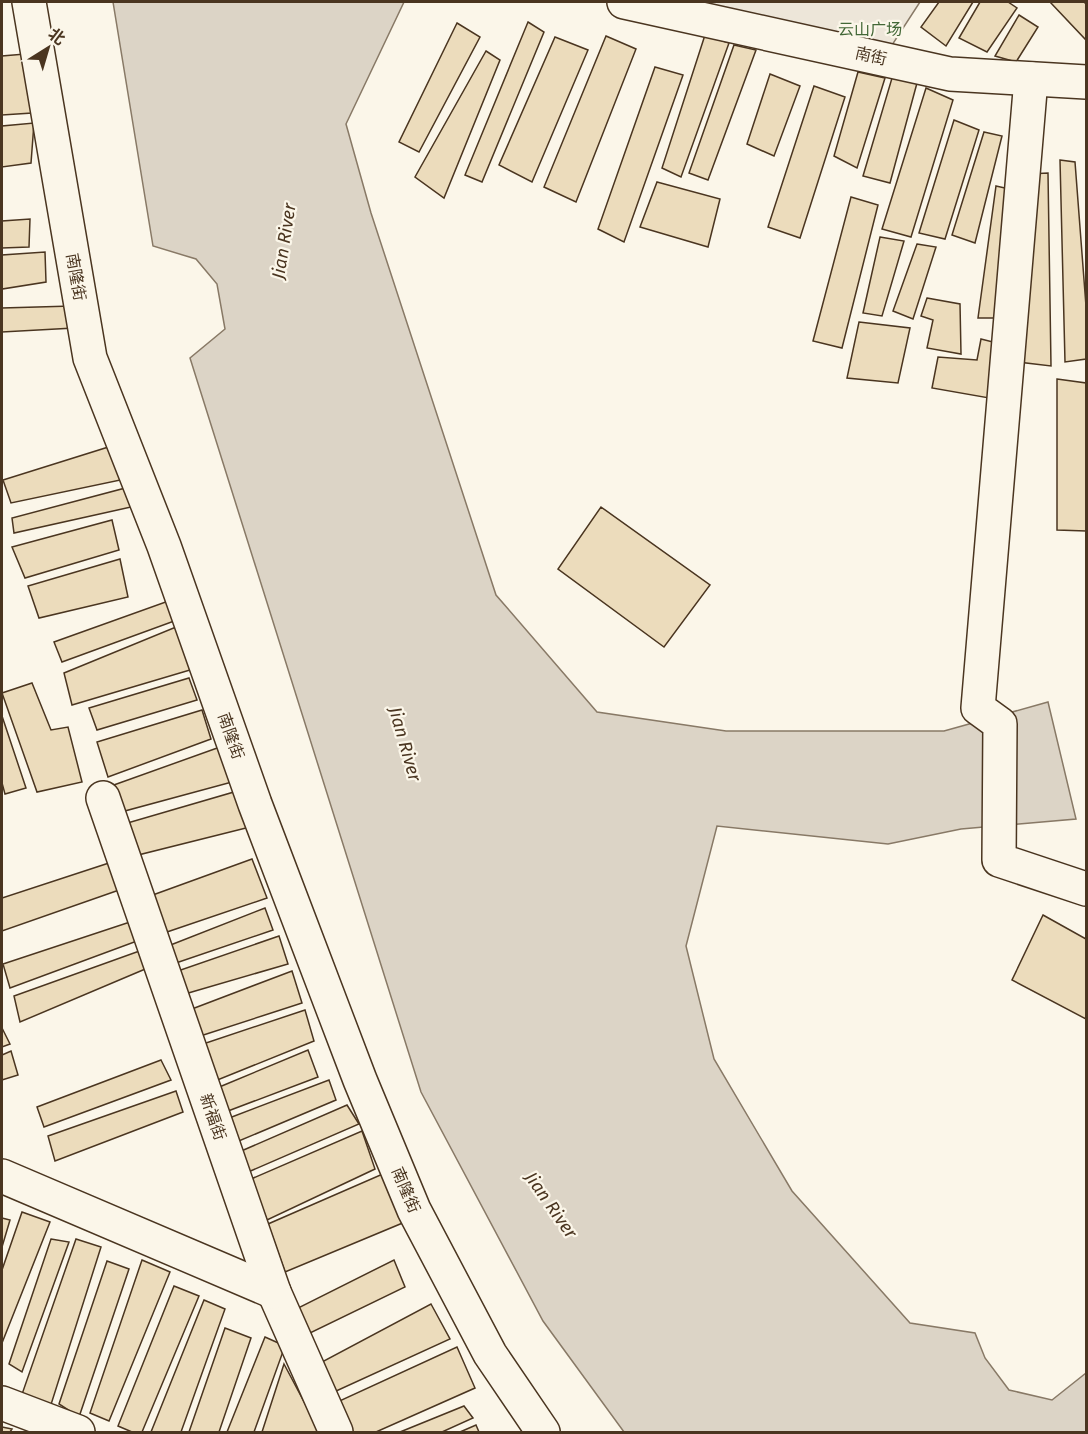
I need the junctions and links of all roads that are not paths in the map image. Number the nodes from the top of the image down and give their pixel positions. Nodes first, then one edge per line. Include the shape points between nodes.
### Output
1 (29, 2) edge
2 (624, 2) edge
3 (1031, 79) junction
4 (1086, 82) edge
5 (103, 798) dead end
6 (1086, 890) edge
7 (2, 1176) edge
8 (274, 1292) junction
9 (2, 1403) edge
10 (78, 1432) edge
11 (336, 1432) edge
12 (543, 1432) edge

1 - 12 street, 南隆街 via 90,358 164,546 255,804 414,1210 490,1354
2 - 3 street, 南街 via 950,74
3 - 4 street, 南街
3 - 6 street via 978,708 1000,724 999,860
5 - 8 street, 新福街
7 - 8 street
8 - 11 street, 新福街
9 - 10 street

